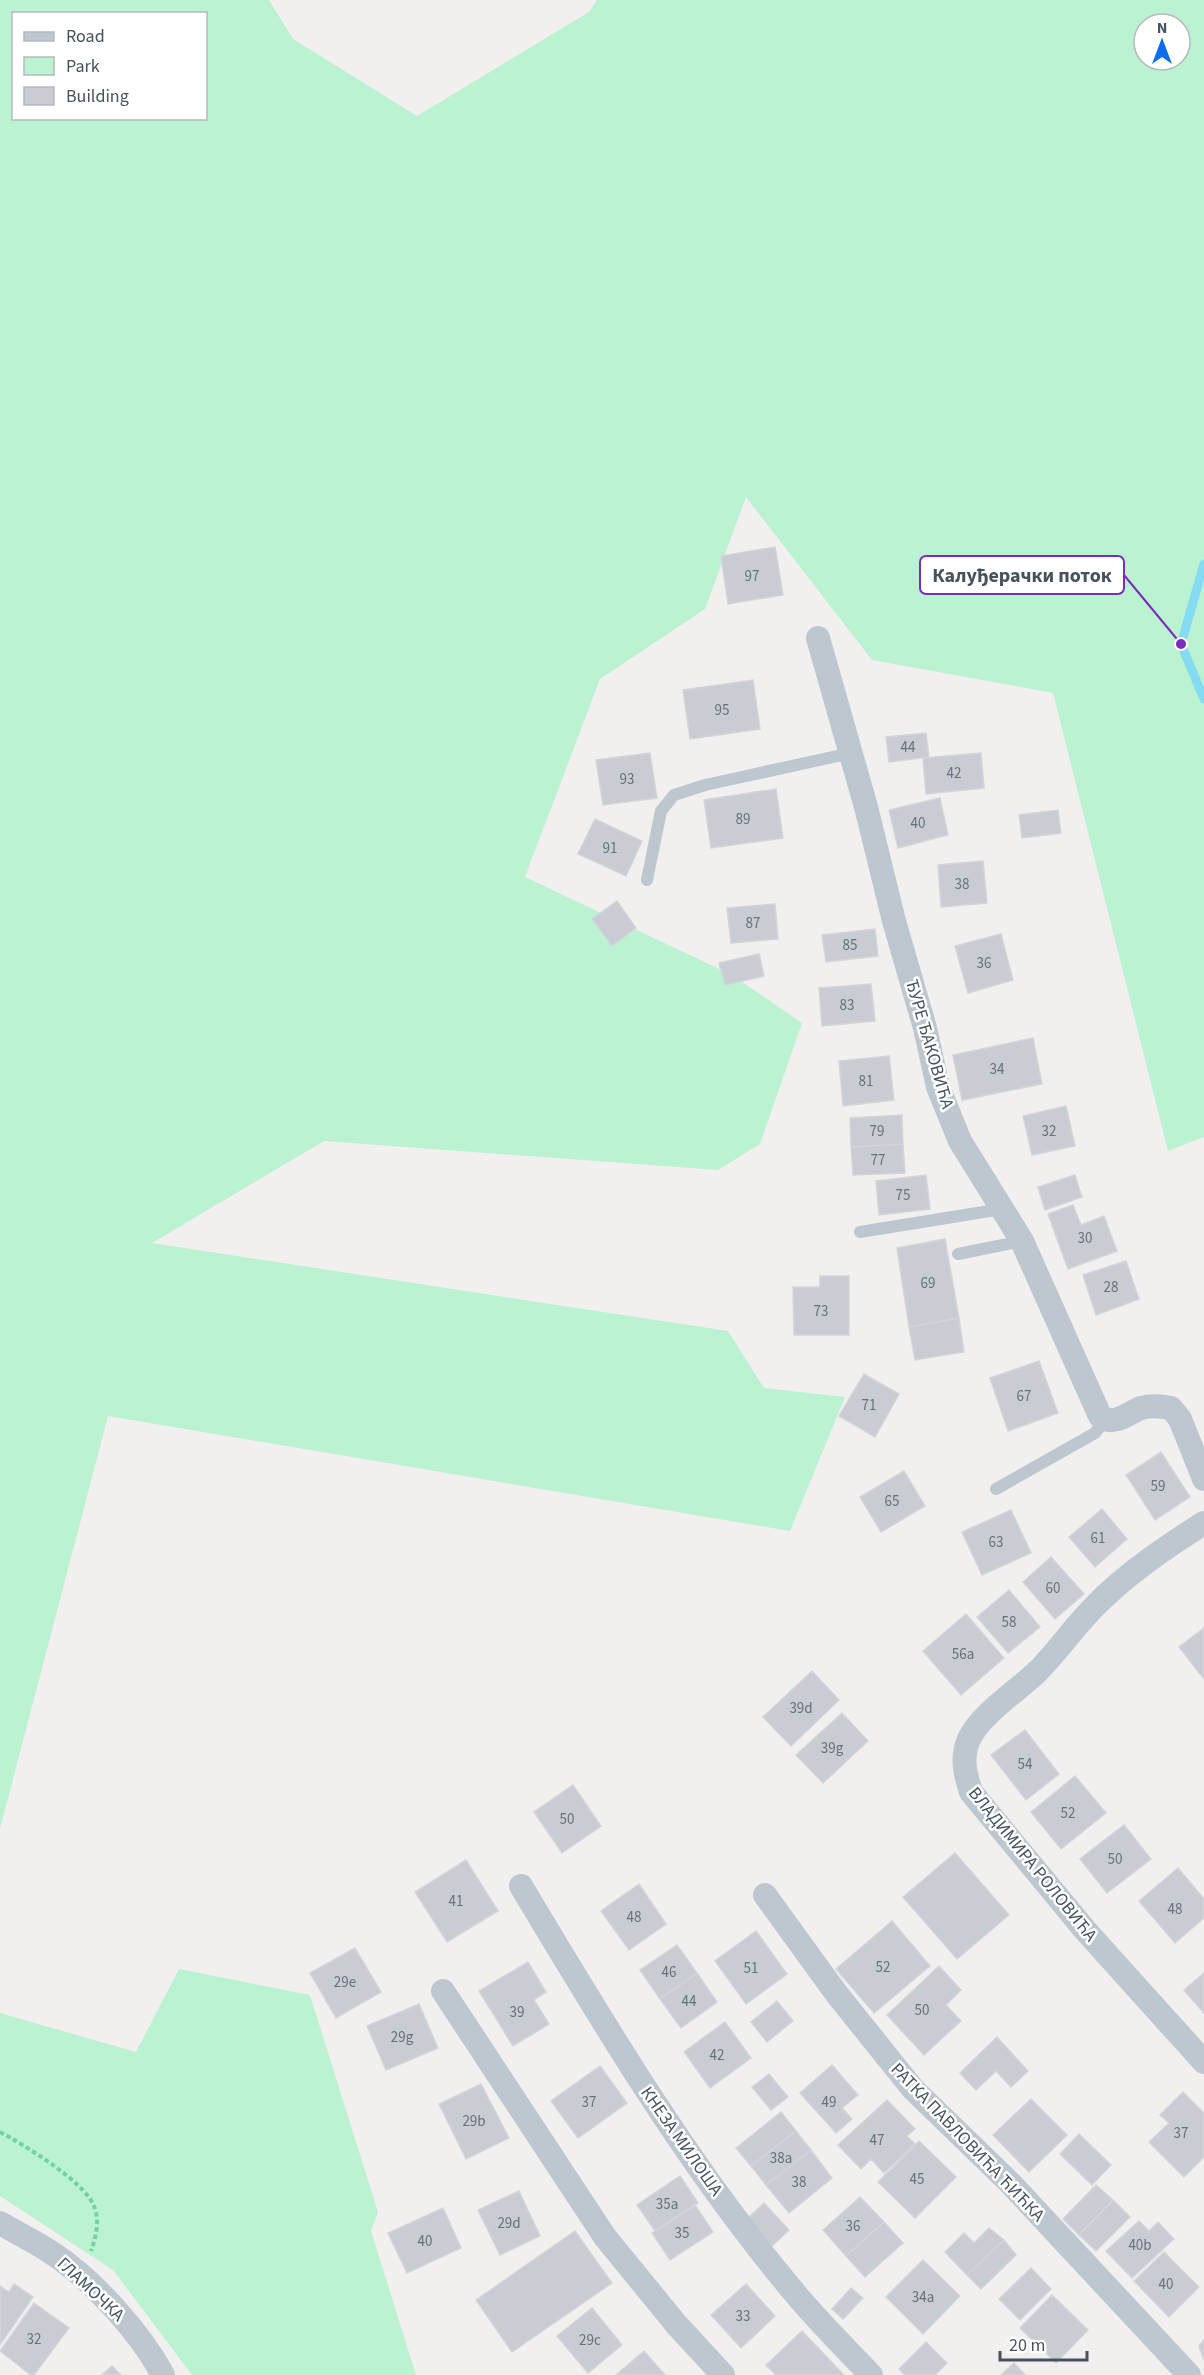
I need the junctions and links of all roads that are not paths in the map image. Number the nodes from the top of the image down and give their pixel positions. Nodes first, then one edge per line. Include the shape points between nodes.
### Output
1 (818, 638) dead end
2 (851, 753) junction
3 (647, 880) dead end
4 (1002, 1209) junction
5 (860, 1232) dead end
6 (1022, 1241) junction
7 (958, 1254) dead end
8 (1105, 1420) junction
9 (1204, 1479) edge
10 (996, 1489) dead end
11 (1204, 1523) edge
12 (521, 1886) dead end
13 (765, 1895) dead end
14 (444, 1991) dead end
15 (1204, 2061) edge
16 (0, 2223) edge
17 (163, 2375) edge
18 (723, 2375) edge
19 (871, 2375) edge
20 (1189, 2375) edge

1 - 2 street, ЂУРЕ ЂАКОВИЋА
2 - 3 lane via 674,795 661,811
2 - 4 street, ЂУРЕ ЂАКОВИЋА via 938,1087 960,1141
4 - 5 lane
4 - 6 street, ЂУРЕ ЂАКОВИЋА
6 - 7 lane
6 - 8 street, ЂУРЕ ЂАКОВИЋА via 1097,1411
8 - 9 street via 1117,1420 1158,1405 1171,1408 1180,1419
8 - 10 lane via 1095,1433
11 - 15 street, ВЛАДИМИРА РОЛОВИЋА via 1133,1572 1095,1605 1039,1670 981,1722 969,1738 964,1757 971,1792 1085,1930
12 - 19 street, КНЕЗА МИЛОША via 621,2052 748,2235 800,2299
13 - 20 street, РАТКА ПАВЛОВИЋА ЋИЋКА via 913,2089 1011,2184
14 - 18 street via 606,2237
16 - 17 street, ГЛАМОЧКА via 53,2253 123,2316

